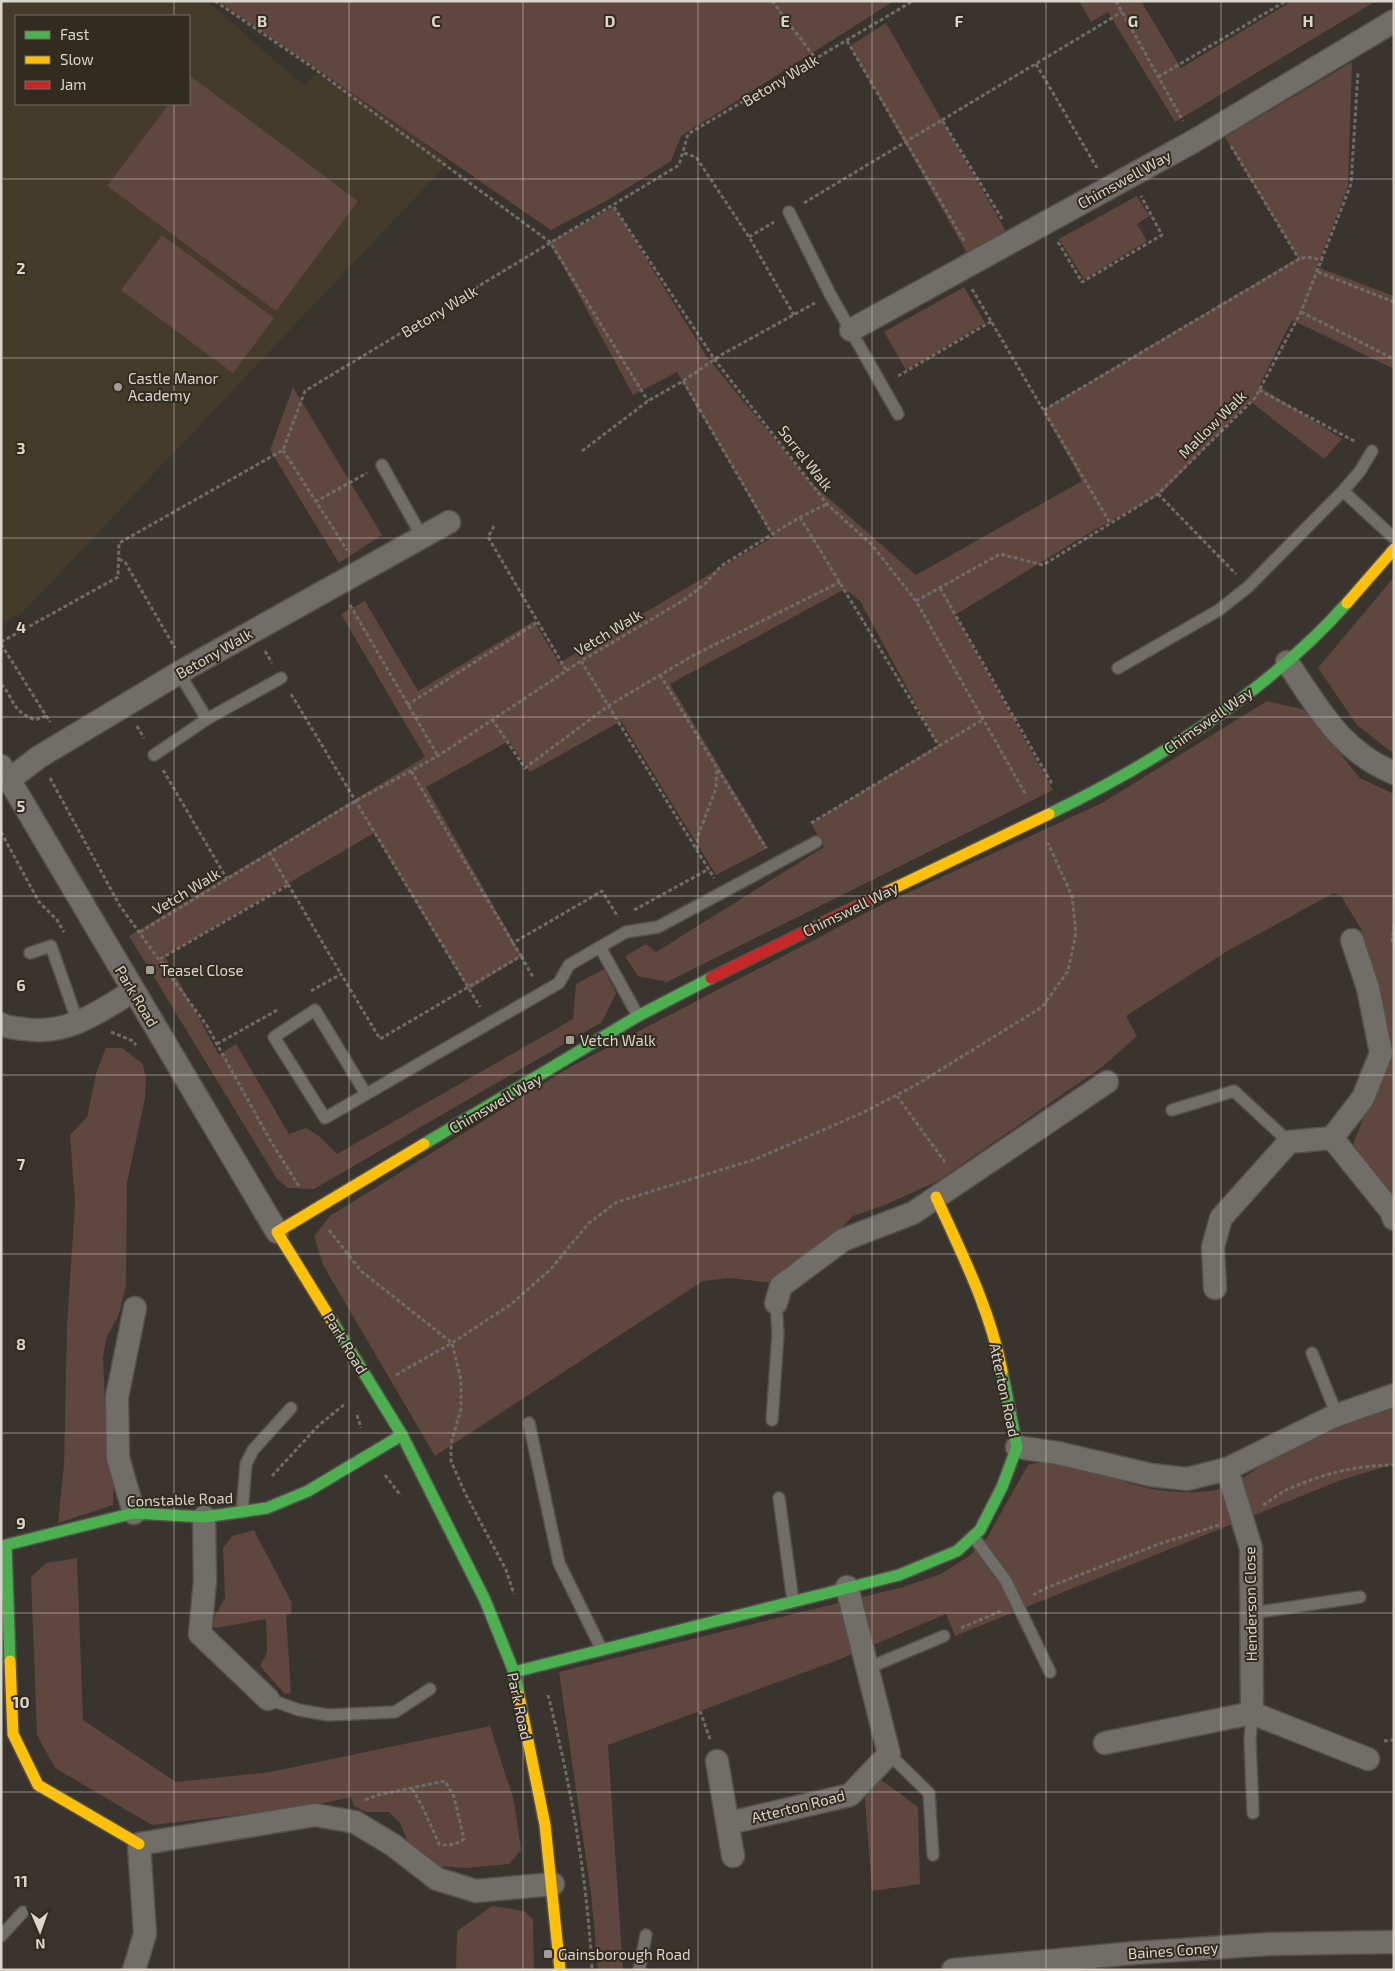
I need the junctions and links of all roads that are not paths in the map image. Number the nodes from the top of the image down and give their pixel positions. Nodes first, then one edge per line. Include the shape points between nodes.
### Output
1 (1394, 21) edge
2 (789, 212) road end
3 (851, 330) junction
4 (898, 414) dead end
5 (1372, 451) road end
6 (382, 465) road end
7 (1343, 491) junction
8 (449, 522) dead end
9 (421, 536) junction
10 (1394, 538) edge
11 (1394, 549) edge
12 (1287, 662) junction
13 (1118, 668) dead end
14 (183, 670) junction
15 (281, 678) road end
16 (206, 719) junction
17 (154, 755) road end
18 (5, 772) edge
19 (1394, 773) edge
20 (816, 842) road end
21 (1352, 940) dead end
22 (600, 947) junction
23 (30, 953) dead end
24 (133, 991) junction
25 (638, 1016) junction
26 (85, 1019) junction
27 (1, 1024) edge
28 (1107, 1082) dead end
29 (366, 1094) junction
30 (1172, 1110) dead end
31 (1332, 1138) junction
32 (1289, 1142) junction
33 (936, 1197) junction
34 (1394, 1219) edge
35 (277, 1232) junction
36 (1215, 1288) dead end
37 (776, 1302) joint
38 (135, 1308) dead end
39 (1312, 1353) dead end
40 (1394, 1395) edge
41 (291, 1408) dead end
42 (1337, 1415) junction
43 (772, 1420) dead end
44 (529, 1423) dead end
45 (402, 1434) junction
46 (1017, 1447) junction
47 (1227, 1469) junction
48 (779, 1498) dead end
49 (242, 1512) junction
50 (134, 1513) junction
51 (204, 1517) junction
52 (973, 1536) junction
53 (3, 1543) edge
54 (848, 1587) junction
55 (1360, 1597) dead end
56 (793, 1601) junction
57 (1252, 1613) junction
58 (944, 1636) road end
59 (603, 1652) junction
60 (868, 1668) junction
61 (514, 1672) junction
62 (1050, 1672) dead end
63 (430, 1690) dead end
64 (268, 1699) joint
65 (1252, 1713) junction
66 (7, 1737) edge
67 (1105, 1743) dead end
68 (889, 1754) junction
69 (1368, 1759) dead end
70 (718, 1761) dead end
71 (1253, 1813) dead end
72 (729, 1822) junction
73 (139, 1844) junction
74 (933, 1855) dead end
75 (733, 1856) dead end
76 (553, 1884) junction
77 (23, 1912) dead end
78 (646, 1935) dead end
79 (1, 1936) edge
80 (1394, 1942) edge
81 (134, 1970) edge
82 (560, 1970) edge
83 (639, 1970) edge
84 (953, 1970) edge

1 - 3 street, Chimswell Way via 1219,127
2 - 3 lane
3 - 4 lane
5 - 7 lane
6 - 9 lane
7 - 10 lane
7 - 13 lane via 1248,587 1219,610
8 - 9 street, Betony Walk
9 - 14 street, Betony Walk
11 - 12 street, Chimswell Way via 1342,608
12 - 19 street via 1337,734 1372,764
12 - 25 street, Chimswell Way via 1194,732 1125,775
14 - 16 lane
14 - 18 street, Betony Walk via 62,744
15 - 16 lane
16 - 17 lane
18 - 24 street, Park Road
20 - 22 lane via 658,927 626,932
21 - 31 street via 1368,988 1381,1053 1363,1098
22 - 25 lane
22 - 29 lane via 569,965 559,983
23 - 26 lane via 51,946
24 - 26 street
24 - 35 street, Park Road
25 - 35 street, Chimswell Way
26 - 27 street via 57,1031 32,1031
28 - 33 street
29 - 29 lane via 325,1118 274,1037 316,1010
30 - 32 lane via 1234,1091
31 - 32 street
31 - 34 street via 1392,1211
32 - 36 street via 1221,1218 1213,1247
33 - 37 street via 913,1213 843,1240 781,1286
33 - 46 street, Atterton Road via 980,1293 997,1344
35 - 45 street, Park Road
37 - 43 lane via 778,1334
38 - 50 street via 117,1397 118,1458
39 - 42 lane
40 - 42 street
41 - 49 lane via 253,1450 246,1464
42 - 47 street
44 - 59 lane via 559,1564
45 - 49 street, Constable Road via 308,1490 267,1508
45 - 61 street, Park Road via 485,1600
46 - 47 street via 1058,1453 1151,1475 1187,1479
46 - 52 street, Atterton Road via 1002,1487 980,1530
47 - 57 street, Henderson Close via 1252,1548
48 - 56 lane
49 - 51 street, Constable Road
50 - 51 street, Constable Road
50 - 53 street, Constable Road
51 - 64 street via 206,1581 200,1634
52 - 54 street, Atterton Road via 957,1551 899,1575
52 - 62 lane via 1006,1581
53 - 66 street, Constable Road
54 - 56 street, Atterton Road
54 - 60 street
55 - 57 lane
56 - 59 street, Atterton Road
57 - 65 street, Henderson Close
58 - 60 lane
59 - 61 street, Atterton Road
60 - 68 street
61 - 76 street, Park Road via 545,1825
63 - 64 lane via 395,1712 328,1715 299,1710
65 - 67 street
65 - 69 street
65 - 71 lane
66 - 73 street, Constable Road via 38,1785
68 - 72 street, Atterton Road via 850,1794
68 - 74 lane via 929,1793
70 - 72 street
72 - 75 street
73 - 76 street via 315,1815 355,1822 393,1845 438,1879 476,1891
73 - 81 street via 144,1934
76 - 82 street, Park Road
77 - 79 lane
78 - 83 lane
80 - 84 street, Baines Coney via 1270,1944 1144,1952

